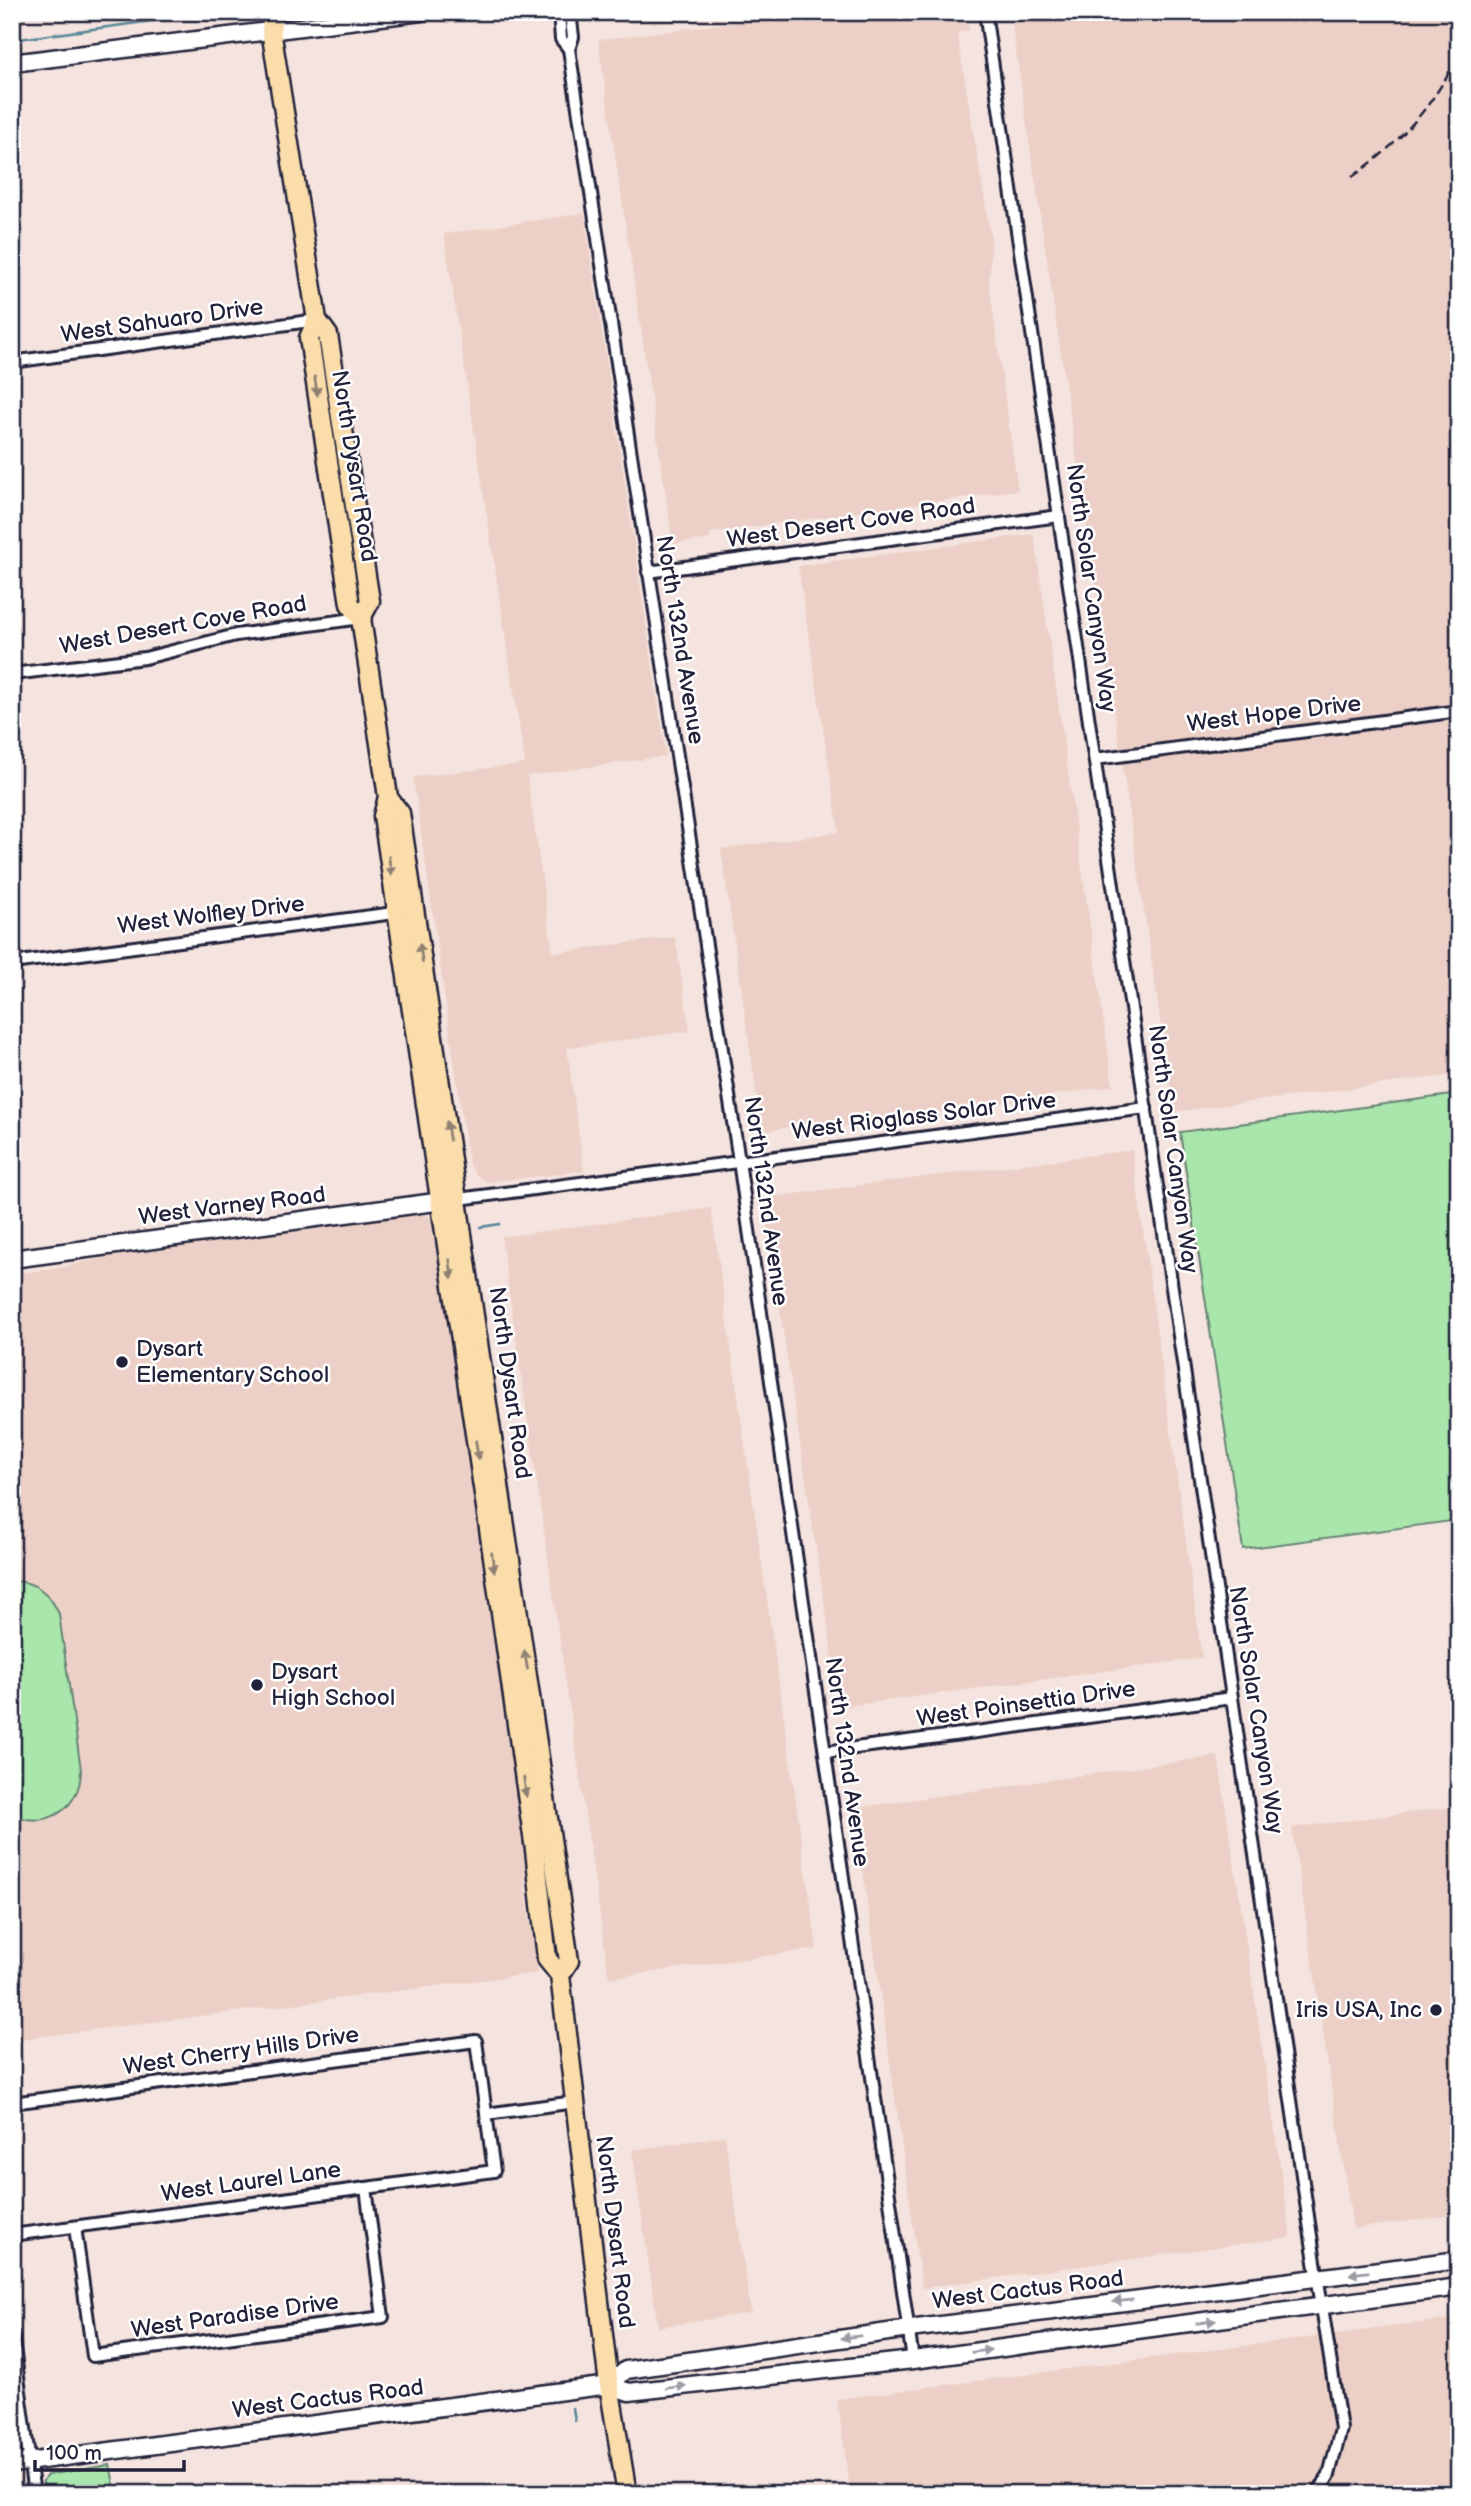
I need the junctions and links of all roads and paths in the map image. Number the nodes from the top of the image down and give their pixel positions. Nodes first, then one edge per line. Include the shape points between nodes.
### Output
1 (260, 12) edge
2 (421, 12) edge
3 (559, 12) edge
4 (570, 12) edge
5 (985, 12) edge
6 (273, 21) edge
7 (569, 49) junction
8 (12, 63) edge
9 (317, 320) junction
10 (12, 362) edge
11 (1059, 516) junction
12 (648, 572) junction
13 (361, 618) junction
14 (12, 674) edge
15 (1459, 711) edge
16 (1095, 758) junction
17 (406, 911) junction
18 (12, 963) edge
19 (1146, 1108) junction
20 (739, 1161) junction
21 (450, 1200) junction
22 (12, 1259) edge
23 (1232, 1698) junction
24 (825, 1752) junction
25 (561, 1903) junction
26 (547, 1959) junction
27 (560, 1975) junction
28 (575, 2102) junction
29 (12, 2103) edge
30 (486, 2114) junction
31 (366, 2188) junction
32 (75, 2227) junction
33 (12, 2235) edge
34 (1459, 2260) edge
35 (1459, 2287) edge
36 (1321, 2292) junction
37 (909, 2329) junction
38 (12, 2333) edge
39 (913, 2360) junction
40 (14, 2366) edge
41 (609, 2385) junction
42 (30, 2462) junction
43 (12, 2464) edge
44 (34, 2494) edge
45 (627, 2494) edge
46 (1318, 2494) edge

1 - 6 main road, North Dysart Road
2 - 6 main road
3 - 7 street, North 132nd Avenue via 561,39
4 - 7 street, North 132nd Avenue via 573,37
5 - 11 street, North Solar Canyon Way
6 - 8 main road
6 - 9 main road, North Dysart Road
7 - 12 street, North 132nd Avenue
9 - 10 street, West Sahuaro Drive
9 - 13 main road, North Dysart Road via 328,335 370,601
11 - 12 street, West Desert Cove Road
11 - 16 street, North Solar Canyon Way
12 - 20 street, North 132nd Avenue
13 - 14 street, West Desert Cove Road via 236,635 145,658
13 - 17 main road, North Dysart Road via 389,799 400,813
15 - 16 street, West Hope Drive
16 - 19 street, North Solar Canyon Way
17 - 18 street, West Wolfley Drive
17 - 21 main road, North Dysart Road
19 - 20 street, West Rioglass Solar Drive
19 - 23 street, North Solar Canyon Way
20 - 21 street, West Rioglass Solar Drive
20 - 24 street, North 132nd Avenue
21 - 22 main road, West Varney Road
25 -> 21 main road, North Dysart Road
21 -> 26 main road, North Dysart Road
23 - 24 street, West Poinsettia Drive
23 - 36 street, North Solar Canyon Way
24 - 37 street, North 132nd Avenue
25 - 26 main road via 554,1917 556,1939
25 - 27 main road, North Dysart Road via 569,1961
26 - 27 main road
27 - 28 main road, North Dysart Road
28 - 30 street
28 - 41 main road, North Dysart Road
29 - 30 street, West Cherry Hills Drive via 476,2041
30 - 31 street, West Laurel Lane via 494,2171
31 - 32 street, West Laurel Lane
31 - 32 street, West Paradise Drive via 383,2317 93,2356
32 - 33 street, West Laurel Lane
34 -> 36 main road, West Cactus Road
35 - 36 main road, West Cactus Road
36 -> 37 main road, West Cactus Road
39 -> 36 main road, West Cactus Road
36 - 46 street, North Solar Canyon Way via 1341,2429 1329,2475
37 - 39 street, North 132nd Avenue
37 -> 41 main road, West Cactus Road via 626,2370
38 - 40 street
41 -> 39 main road, West Cactus Road via 629,2392
40 - 42 street
41 - 42 main road, West Cactus Road
41 - 45 main road, North Dysart Road
42 - 43 main road, West Cactus Road
42 - 44 street

